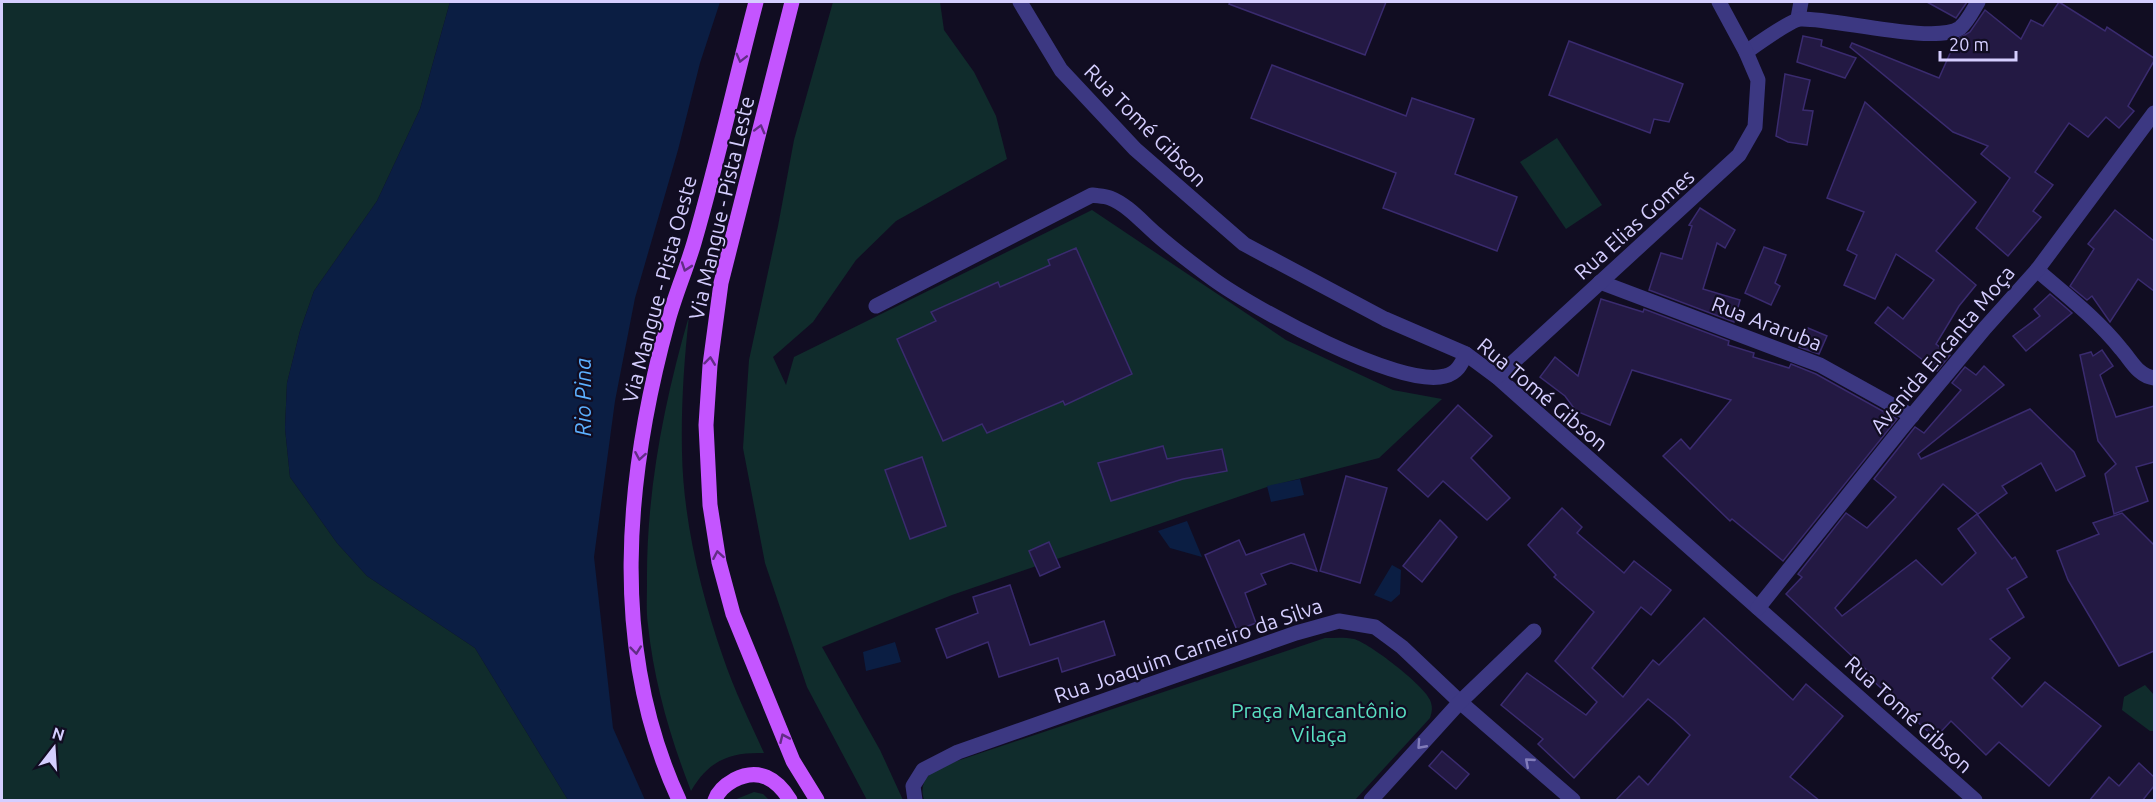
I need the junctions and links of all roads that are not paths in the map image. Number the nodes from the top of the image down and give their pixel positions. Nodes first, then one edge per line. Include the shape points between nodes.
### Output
1 (756, 2) edge
2 (792, 2) edge
3 (1020, 2) edge
4 (1719, 2) edge
5 (1801, 2) edge
6 (1978, 2) edge
7 (1798, 18) junction
8 (1746, 52) junction
9 (2154, 113) edge
10 (2037, 270) junction
11 (1600, 282) junction
12 (876, 306) dead end
13 (1466, 354) junction
14 (1497, 377) junction
15 (2154, 378) edge
16 (1912, 416) junction
17 (1758, 608) junction
18 (1534, 631) dead end
19 (1460, 702) junction
20 (914, 794) edge
21 (680, 801) edge
22 (714, 801) edge
23 (790, 801) edge
24 (817, 801) edge
25 (1371, 801) edge
26 (1573, 801) edge
27 (1975, 801) edge

1 -> 21 main road, Via Mangue - Pista Oeste via 694,244 668,319 636,479 630,543 638,671 663,762
24 -> 2 main road, Via Mangue - Pista Leste via 793,760 733,614 710,506 706,425 721,283
3 - 13 street, Rua Tomé Gibson via 1061,70 1135,149 1244,244 1385,319
4 - 8 street
5 - 7 street
6 - 7 street via 1959,29 1945,33
7 - 8 street
8 - 11 street, Rua Elias Gomes via 1758,80 1755,127 1739,155
9 - 10 street, Avenida Encanta Moça
10 - 15 street via 2092,317 2139,372
10 - 16 street, Avenida Encanta Moça
11 - 14 street, Rua Elias Gomes
11 - 16 street, Rua Araruba via 1820,366
12 - 13 street via 1092,195 1109,197 1131,211 1214,280 1269,314 1337,348 1387,368 1424,377 1445,376 1459,369
13 - 14 street, Rua Tomé Gibson
14 - 17 street, Rua Tomé Gibson
16 - 17 street, Avenida Encanta Moça
17 - 27 street, Rua Tomé Gibson
18 - 19 street
19 - 20 street, Rua Joaquim Carneiro da Silva via 1376,627 1339,621 958,752 923,770
19 -> 25 street
26 -> 19 street, Rua Joaquim Carneiro da Silva
22 - 23 main road via 726,784 757,774 776,782

